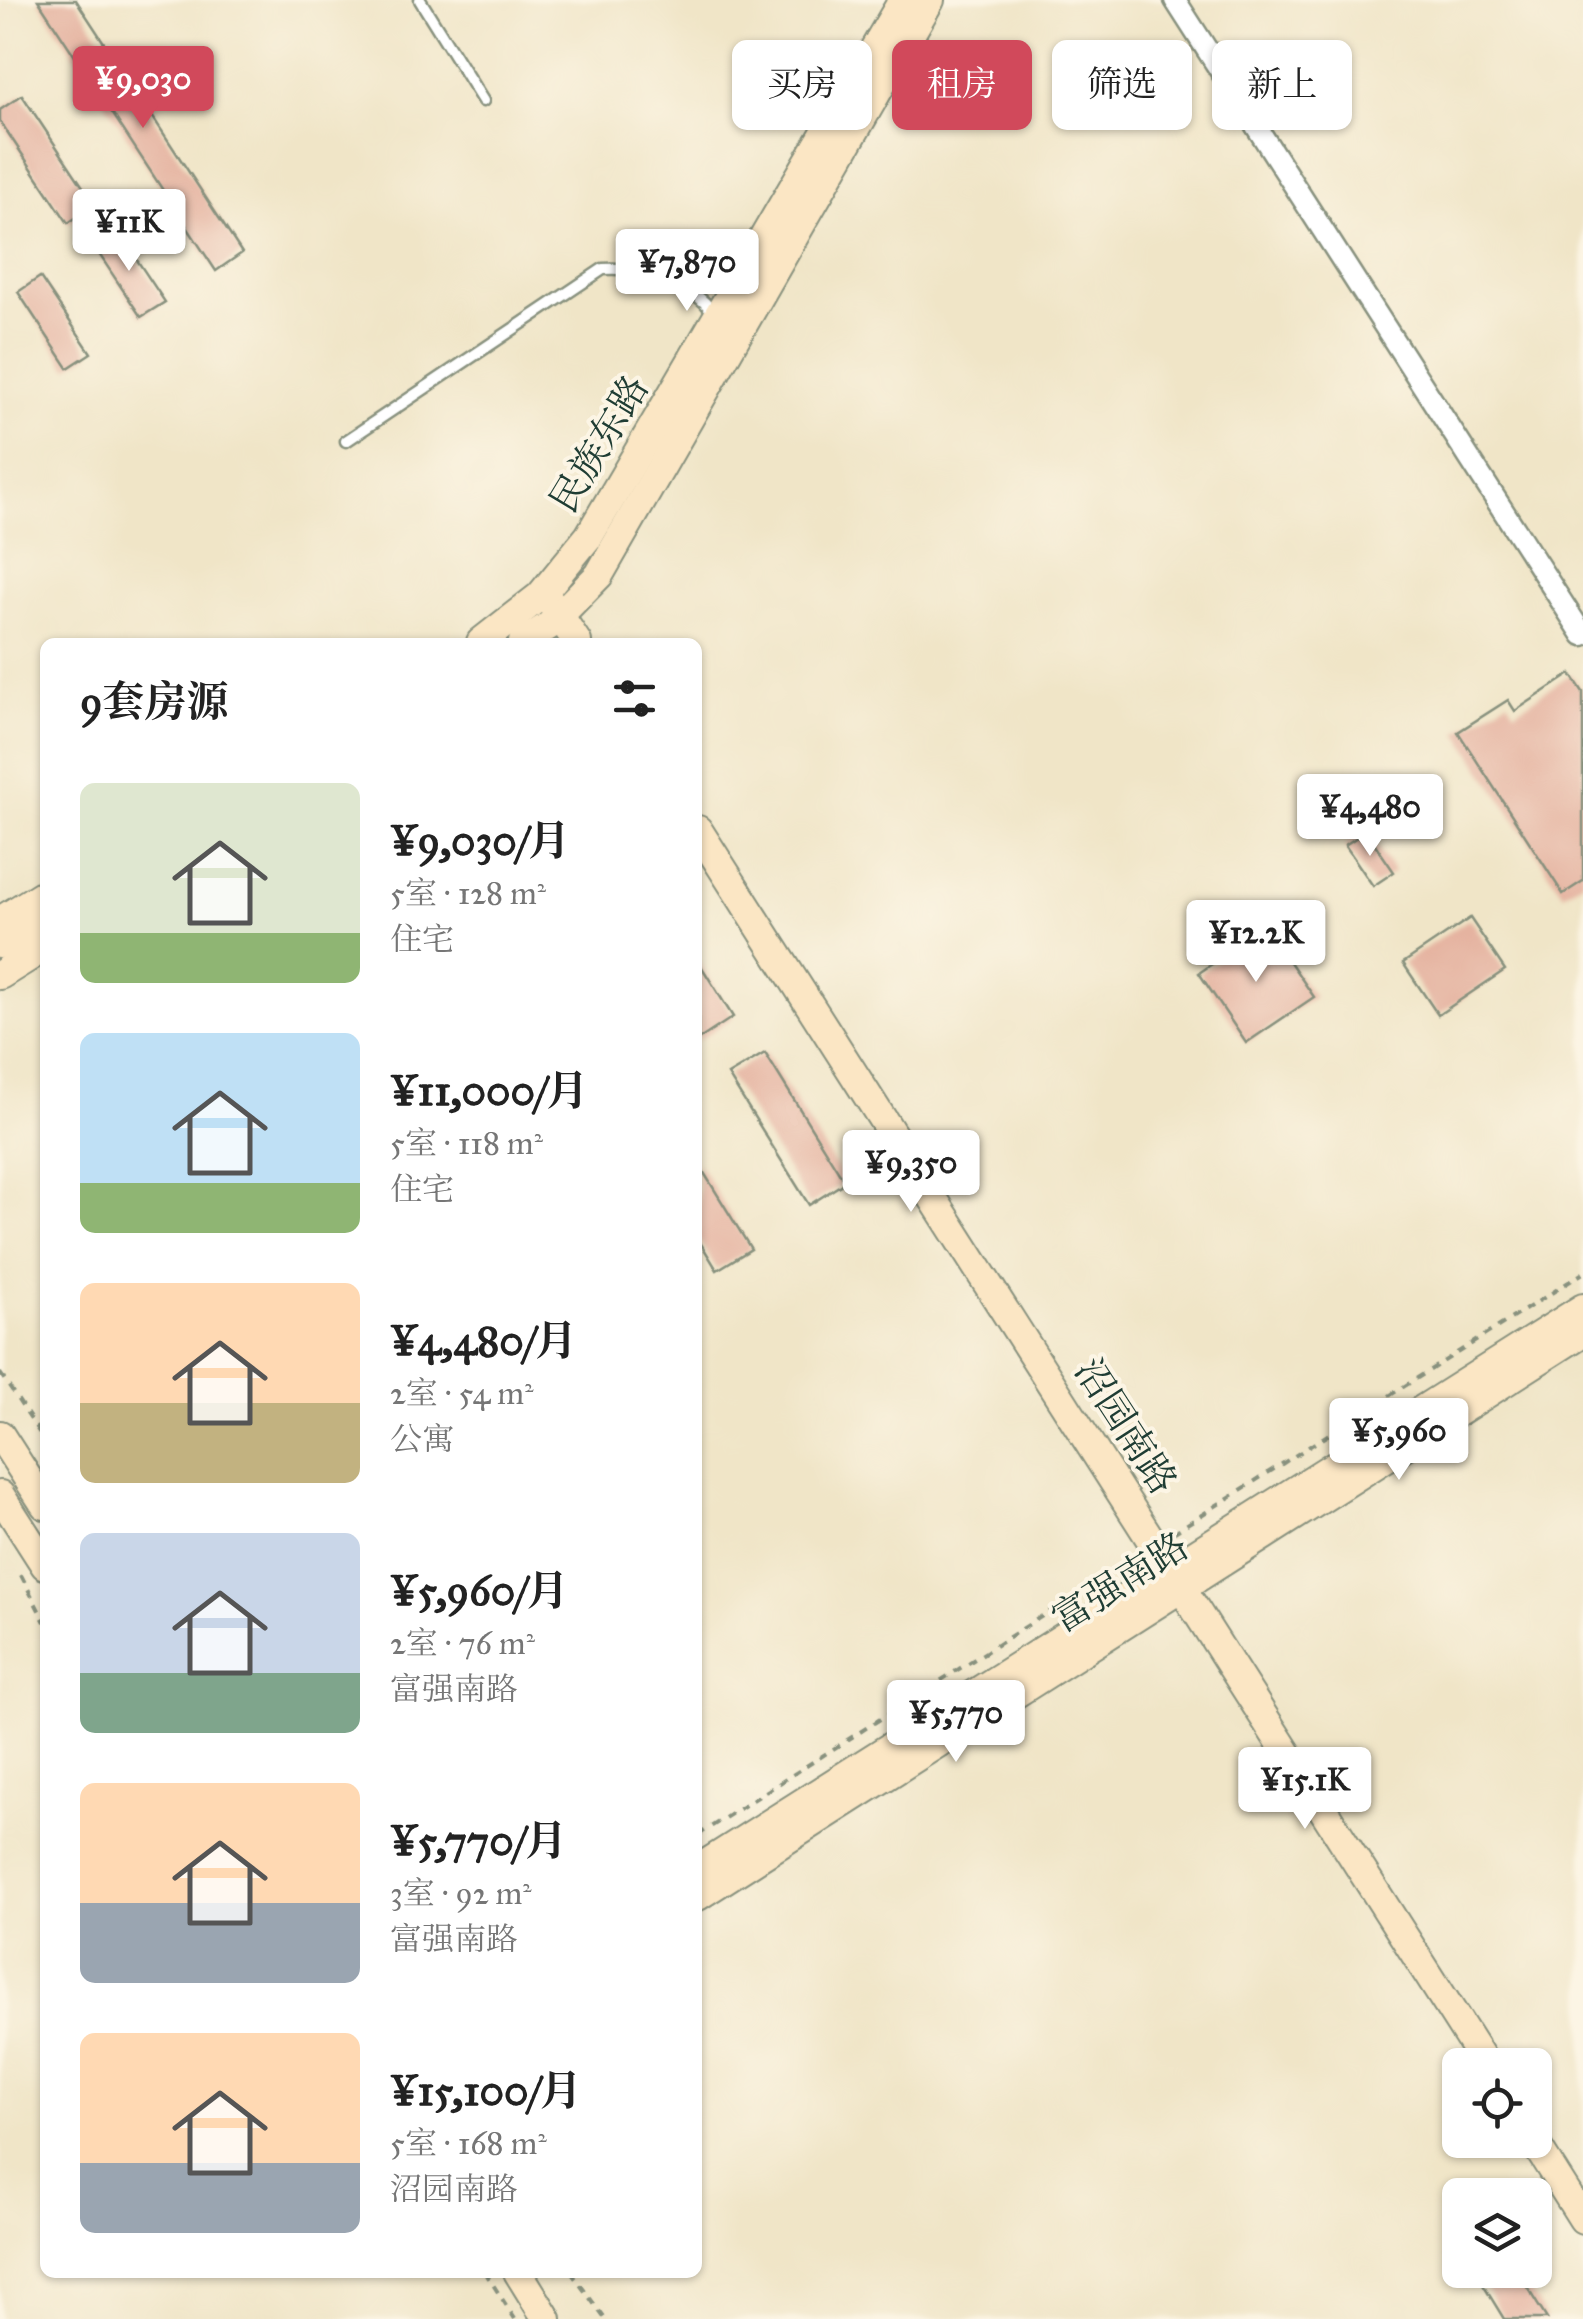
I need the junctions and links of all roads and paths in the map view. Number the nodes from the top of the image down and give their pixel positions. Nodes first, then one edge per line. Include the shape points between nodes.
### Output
1 (420, 0) edge
2 (904, 0) edge
3 (930, 0) edge
4 (1175, 0) edge
5 (483, 101) dead end
6 (718, 318) junction
7 (346, 440) dead end
8 (552, 603) junction
9 (1583, 635) edge
10 (488, 638) edge
11 (526, 638) edge
12 (574, 638) edge
13 (702, 836) edge
14 (40, 895) edge
15 (40, 919) edge
16 (0, 921) edge
17 (0, 944) edge
18 (40, 949) edge
19 (0, 975) edge
20 (1583, 1308) edge
21 (1583, 1332) edge
22 (0, 1373) edge
23 (40, 1433) edge
24 (0, 1435) edge
25 (0, 1495) edge
26 (40, 1497) edge
27 (31, 1566) edge
28 (1178, 1577) junction
29 (40, 1602) edge
30 (702, 1868) edge
31 (702, 1893) edge
32 (1475, 2048) edge
33 (1544, 2158) edge
34 (1583, 2219) edge
35 (489, 2278) edge
36 (522, 2278) edge
37 (576, 2278) edge
38 (515, 2319) edge
39 (547, 2319) edge
40 (605, 2319) edge

1 - 5 lane
2 - 6 main road, 民族东路
3 - 8 main road, 民族东路 via 599,575
4 - 9 street
6 - 7 lane via 701,296 667,276 603,270
6 - 8 main road, 民族东路
8 - 10 main road, 民族东路
8 - 11 main road, 民族东路
8 - 12 main road
13 - 28 main road, 沼园南路
14 - 16 main road
15 - 17 main road
18 - 19 main road
20 - 28 main road, 富强南路
21 - 28 main road, 富强南路
22 - 23 path
24 - 26 main road
25 - 27 main road
27 - 29 path
28 - 30 main road, 富强南路
28 - 31 main road, 富强南路
28 - 32 main road, 沼园南路
33 - 34 main road
35 - 38 path
36 - 39 main road
37 - 40 path

